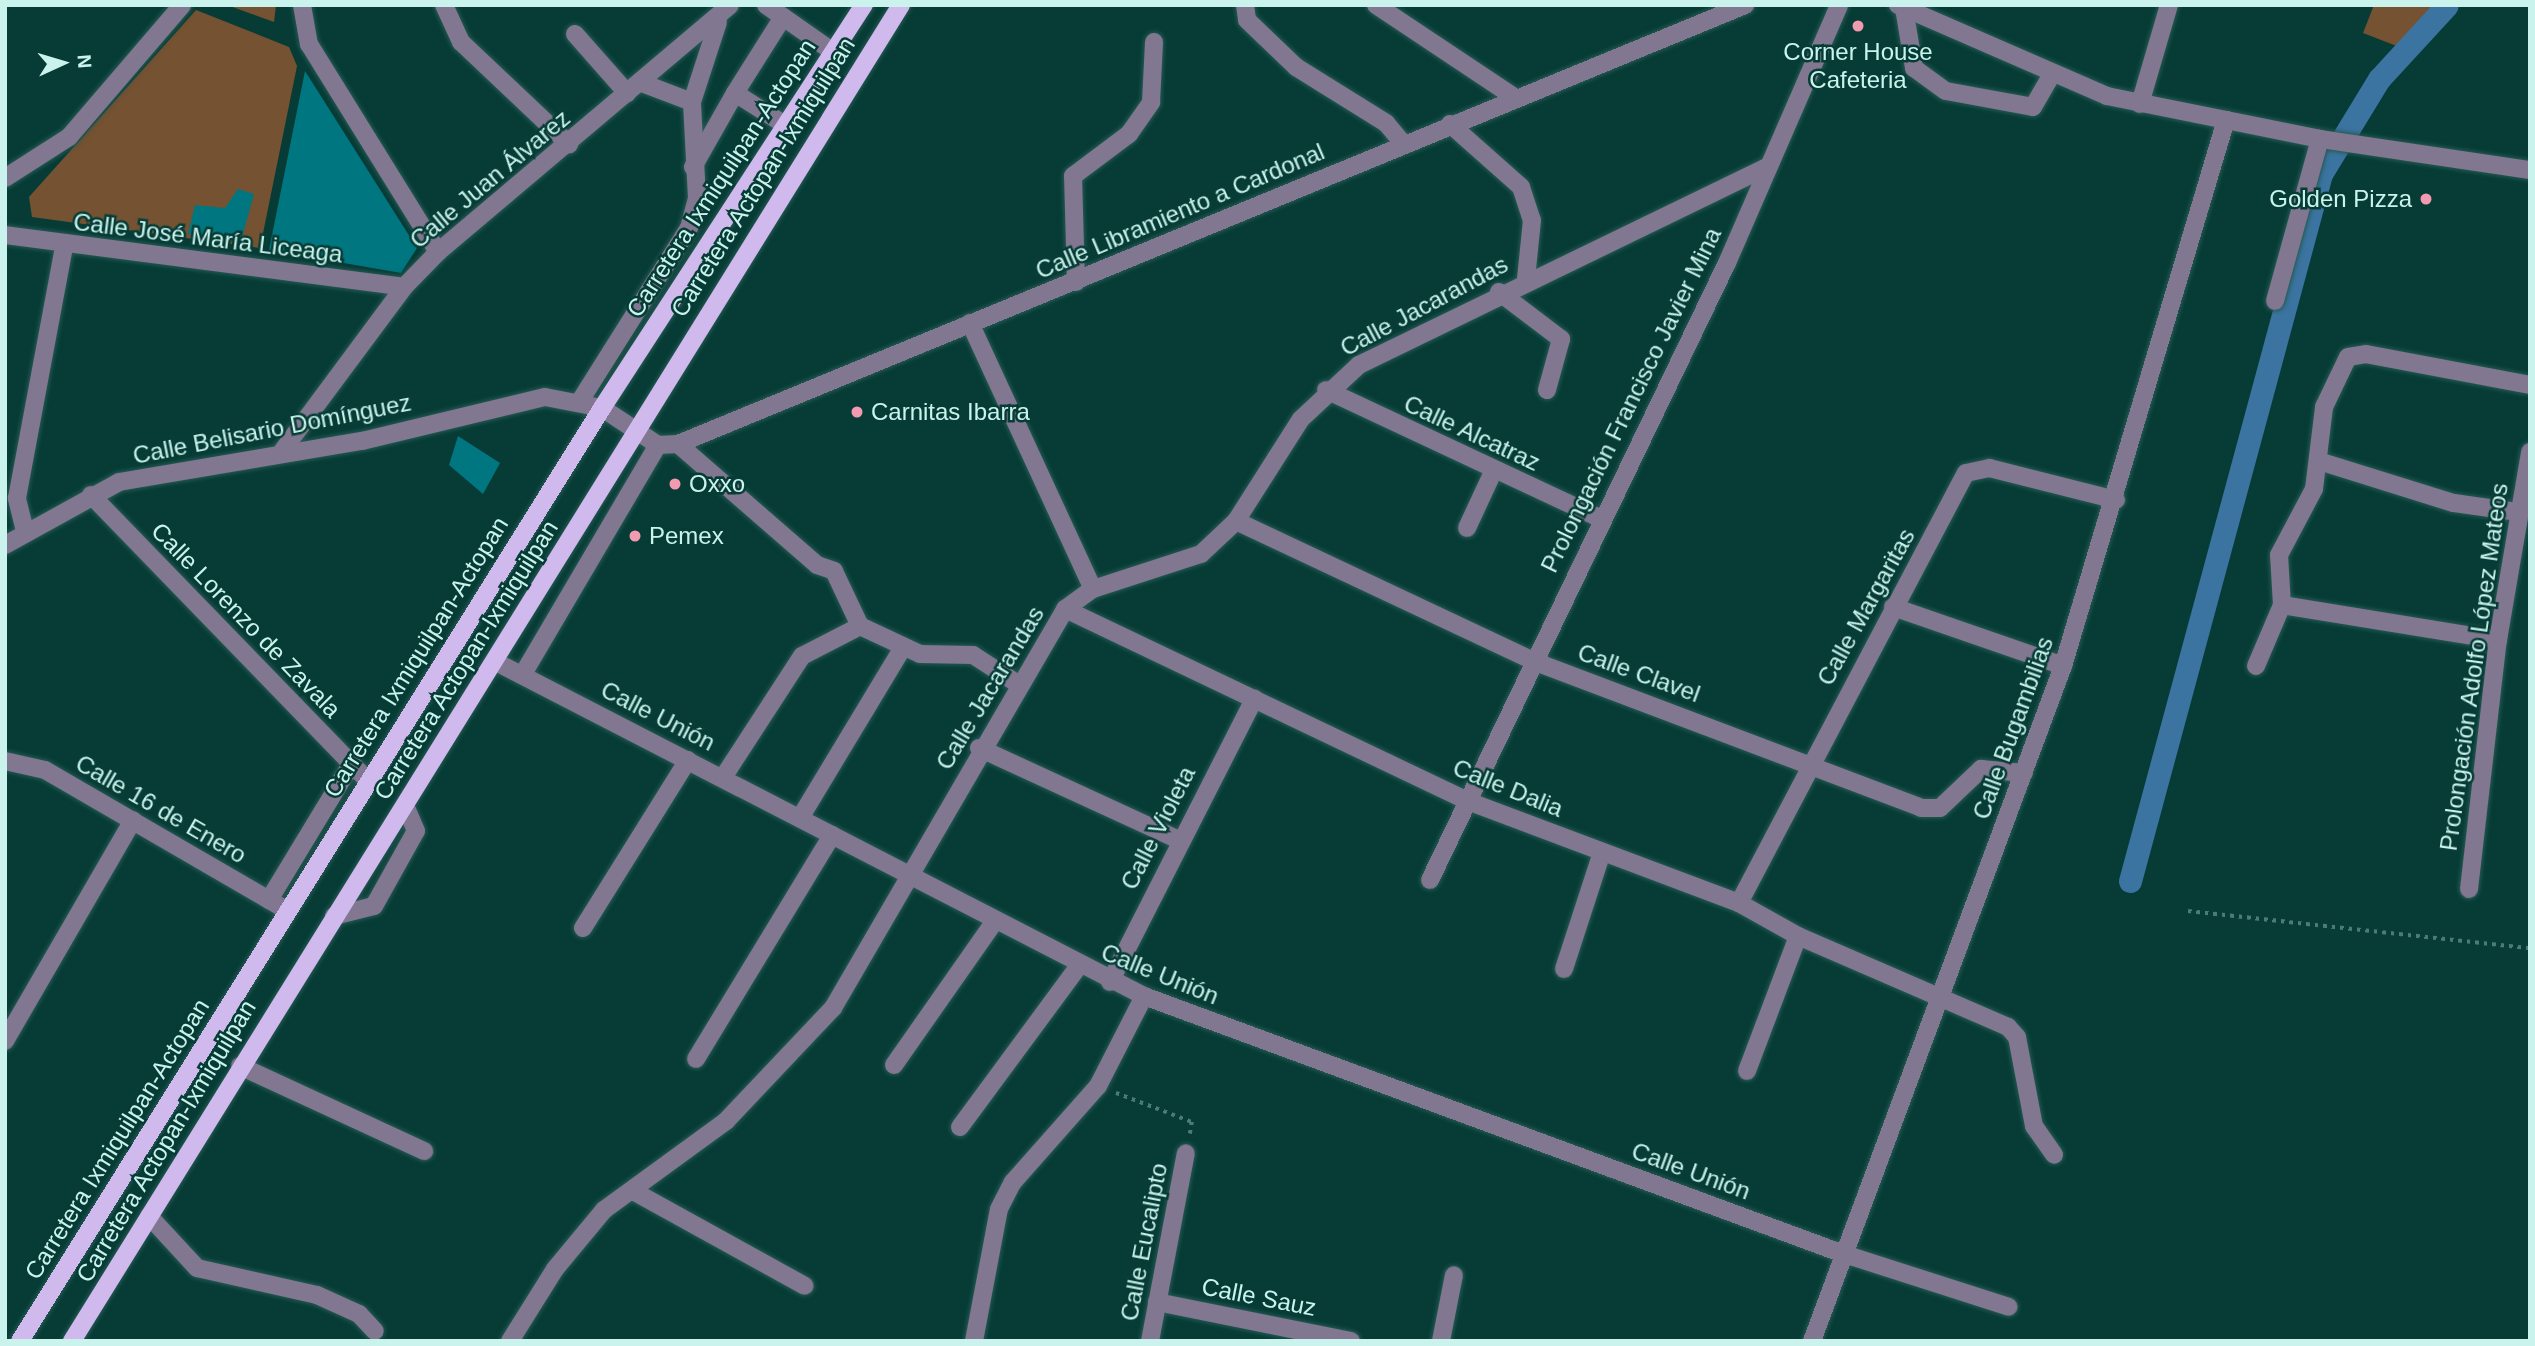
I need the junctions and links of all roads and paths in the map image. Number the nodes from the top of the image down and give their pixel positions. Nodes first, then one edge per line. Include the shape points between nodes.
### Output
1 (182, 5) edge
2 (302, 5) edge
3 (444, 5) edge
4 (766, 5) edge
5 (864, 5) edge
6 (901, 5) edge
7 (1245, 5) edge
8 (1376, 5) edge
9 (1745, 5) edge
10 (1854, 5) edge
11 (2169, 5) edge
12 (1901, 6) edge
13 (725, 12) edge
14 (1838, 13) edge
15 (783, 17) junction
16 (575, 34) dead end
17 (1154, 42) dead end
18 (832, 51) junction
19 (2053, 73) junction
20 (635, 88) junction
21 (735, 93) junction
22 (1514, 97) junction
23 (692, 102) junction
24 (2140, 104) junction
25 (2226, 120) junction
26 (1450, 124) junction
27 (785, 125) junction
28 (2328, 141) junction
29 (1403, 143) junction
30 (569, 144) junction
31 (1766, 167) junction
32 (2530, 170) edge
33 (691, 171) junction
34 (5, 178) edge
35 (6, 233) edge
36 (64, 246) junction
37 (438, 252) junction
38 (1526, 279) junction
39 (1076, 282) junction
40 (404, 287) junction
41 (1499, 292) junction
42 (2275, 301) dead end
43 (970, 323) junction
44 (2530, 385) edge
45 (1326, 390) junction
46 (1547, 390) dead end
47 (580, 401) junction
48 (602, 408) junction
49 (637, 428) junction
50 (678, 444) junction
51 (658, 445) junction
52 (283, 450) junction
53 (2530, 452) edge
54 (2322, 462) junction
55 (1493, 472) junction
56 (91, 495) junction
57 (2116, 500) junction
58 (2518, 512) junction
59 (1599, 518) junction
60 (1236, 521) junction
61 (1467, 528) dead end
62 (25, 531) junction
63 (5, 545) edge
64 (1093, 589) junction
65 (2282, 605) junction
66 (1894, 607) junction
67 (1065, 609) junction
68 (860, 626) junction
69 (2498, 640) junction
70 (902, 649) junction
71 (1533, 661) junction
72 (496, 662) junction
73 (2063, 666) junction
74 (2256, 666) dead end
75 (523, 674) junction
76 (1018, 684) junction
77 (1254, 699) junction
78 (979, 748) junction
79 (688, 760) junction
80 (1810, 761) junction
81 (352, 763) junction
82 (7, 768) edge
83 (2024, 774) junction
84 (724, 776) junction
85 (367, 780) junction
86 (1465, 800) junction
87 (405, 805) junction
88 (800, 818) junction
89 (133, 820) junction
90 (832, 835) junction
91 (1177, 839) junction
92 (1602, 852) junction
93 (914, 876) junction
94 (1430, 880) dead end
95 (2469, 889) dead end
96 (269, 900) junction
97 (1739, 903) junction
98 (288, 911) junction
99 (2188, 911) dead end
100 (334, 916) junction
101 (994, 922) junction
102 (583, 928) dead end
103 (1798, 936) junction
104 (2530, 948) edge
105 (1078, 967) junction
106 (1564, 969) dead end
107 (1110, 982) junction
108 (1144, 996) junction
109 (1940, 998) junction
110 (5, 1041) edge
111 (696, 1059) dead end
112 (894, 1065) dead end
113 (240, 1066) junction
114 (1747, 1071) dead end
115 (1098, 1086) junction
116 (960, 1127) dead end
117 (424, 1151) dead end
118 (1186, 1153) joint
119 (2054, 1155) dead end
120 (633, 1191) junction
121 (149, 1216) junction
122 (1841, 1252) junction
123 (1454, 1275) dead end
124 (805, 1286) dead end
125 (1157, 1302) junction
126 (2009, 1307) dead end
127 (374, 1331) dead end
128 (20, 1341) edge
129 (72, 1341) edge
130 (510, 1341) edge
131 (974, 1341) edge
132 (1150, 1341) edge
133 (1351, 1341) edge
134 (1441, 1341) edge
135 (1812, 1341) edge

1 - 34 street via 69,137
2 - 37 street via 309,44
3 - 30 street via 461,42
4 - 15 street
5 - 18 main road, Carretera Ixmiquilpan-Actopan
6 - 49 main road, Carretera Actopan-Ixmiquilpan
7 - 29 street via 1247,20 1296,67 1386,123
8 - 22 street
9 - 22 street, Calle Libramiento a Cardonal
10 - 14 street, Prolongación Francisco Javier Mina
11 - 24 street
12 - 19 street
12 - 19 street via 1914,68 1947,91 2033,107
13 - 20 street, Calle Juan Álvarez
13 - 23 street
14 - 31 street, Prolongación Francisco Javier Mina
15 - 18 street
15 - 21 street
16 - 20 street
17 - 39 street via 1152,102 1129,134 1073,176
18 - 27 main road, Carretera Ixmiquilpan-Actopan
19 - 24 street
20 - 23 street
20 - 30 street, Calle Juan Álvarez
21 - 27 street
21 - 33 street
22 - 26 street, Calle Libramiento a Cardonal
23 - 33 street
24 - 25 street
25 - 28 street
25 - 57 street, Calle Bugambilias
26 - 29 street, Calle Libramiento a Cardonal
26 - 38 street via 1521,187 1532,220
27 - 48 main road, Carretera Ixmiquilpan-Actopan
28 - 32 street
28 - 42 street
29 - 39 street, Calle Libramiento a Cardonal
30 - 37 street, Calle Juan Álvarez
31 - 38 street, Calle Jacarandas
31 - 59 street, Prolongación Francisco Javier Mina via 1727,263
33 - 47 street via 697,198 689,228
35 - 36 street, Calle José María Liceaga
36 - 40 street, Calle José María Liceaga
36 - 62 street via 17,498
37 - 40 street, Calle Juan Álvarez
38 - 41 street, Calle Jacarandas
39 - 43 street, Calle Libramiento a Cardonal
40 - 52 street, Calle Juan Álvarez
41 - 45 street, Calle Jacarandas via 1359,365
41 - 46 street via 1561,339
43 - 50 street, Calle Libramiento a Cardonal
43 - 64 street
44 - 54 street via 2366,354 2348,357 2324,407
45 - 55 street, Calle Alcatraz
45 - 60 street, Calle Jacarandas
47 - 48 street, Calle Belisario Domínguez
47 - 52 street, Calle Belisario Domínguez via 545,397 362,441
48 - 49 street, Calle Belisario Domínguez
48 - 85 main road, Carretera Ixmiquilpan-Actopan
49 - 51 street
49 - 72 main road, Carretera Actopan-Ixmiquilpan
50 - 51 street, Calle Libramiento a Cardonal
50 - 68 street via 817,565 834,571
51 - 75 street
52 - 56 street, Calle Belisario Domínguez via 119,482
53 - 58 street, Prolongación Adolfo López Mateos
54 - 58 street via 2454,503
54 - 65 street via 2279,555
55 - 59 street, Calle Alcatraz
55 - 61 street
56 - 62 street, Calle Belisario Domínguez
56 - 81 street, Calle Lorenzo de Zavala
57 - 66 street, Calle Margaritas via 1977,468 1966,473
57 - 73 street, Calle Bugambilias
58 - 69 street, Prolongación Adolfo López Mateos
59 - 71 street, Prolongación Francisco Javier Mina
60 - 64 street, Calle Jacarandas via 1201,554
60 - 71 street, Calle Clavel
62 - 63 street, Calle Belisario Domínguez
64 - 67 street, Calle Jacarandas
65 - 69 street
65 - 74 street
66 - 73 street
66 - 80 street, Calle Margaritas
67 - 76 street, Calle Jacarandas
67 - 77 street, Calle Dalia
68 - 70 street
68 - 84 street via 802,656
69 - 95 street, Prolongación Adolfo López Mateos
70 - 76 street via 973,656
70 - 88 street
71 - 80 street, Calle Clavel
71 - 86 street, Prolongación Francisco Javier Mina
72 - 75 street, Calle Unión
72 - 87 main road, Carretera Actopan-Ixmiquilpan
73 - 83 street, Calle Bugambilias
75 - 79 street, Calle Unión
76 - 78 street, Calle Jacarandas
77 - 86 street, Calle Dalia
77 - 91 street, Calle Violeta
78 - 91 street
78 - 93 street, Calle Jacarandas
79 - 84 street, Calle Unión
79 - 102 street
80 - 83 street, Calle Clavel via 1921,808 1940,808 1981,769
80 - 97 street, Calle Margaritas
81 - 85 street, Calle Lorenzo de Zavala
81 - 96 street
82 - 89 street, Calle 16 de Enero via 45,770
83 - 109 street, Calle Bugambilias
84 - 88 street, Calle Unión
85 - 98 main road, Carretera Ixmiquilpan-Actopan
86 - 92 street, Calle Dalia
86 - 94 street, Prolongación Francisco Javier Mina
87 - 100 main road, Carretera Actopan-Ixmiquilpan
87 - 100 street via 416,831 374,906
88 - 90 street, Calle Unión
89 - 96 street, Calle 16 de Enero
89 - 110 street
90 - 93 street, Calle Unión
90 - 111 street
91 - 107 street, Calle Violeta
92 - 97 street, Calle Dalia
92 - 106 street
93 - 101 street, Calle Unión
93 - 120 street, Calle Jacarandas via 833,1008 726,1121 655,1167
96 - 98 street, Calle 16 de Enero
97 - 103 street, Calle Dalia
98 - 128 main road, Carretera Ixmiquilpan-Actopan
99 - 104 path
100 - 113 main road, Carretera Actopan-Ixmiquilpan
101 - 105 street, Calle Unión
101 - 112 street
103 - 109 street, Calle Dalia
103 - 114 street
105 - 107 street, Calle Unión
105 - 116 street
107 - 108 street, Calle Unión
108 - 115 street
108 - 122 street, Calle Unión
109 - 119 street, Calle Dalia via 2017,1037 2034,1126
109 - 122 street, Calle Bugambilias
113 - 117 street
113 - 121 main road, Carretera Actopan-Ixmiquilpan
115 - 118 path via 1192,1122
115 - 131 street via 1013,1182 999,1209
118 - 125 street, Calle Eucalipto
120 - 124 street
120 - 130 street, Calle Jacarandas via 604,1210 555,1269
121 - 127 street via 197,1268 317,1295 359,1314
121 - 129 main road, Carretera Actopan-Ixmiquilpan
122 - 126 street, Calle Unión
122 - 135 street, Calle Bugambilias
123 - 134 street
125 - 132 street, Calle Eucalipto
125 - 133 street, Calle Sauz

